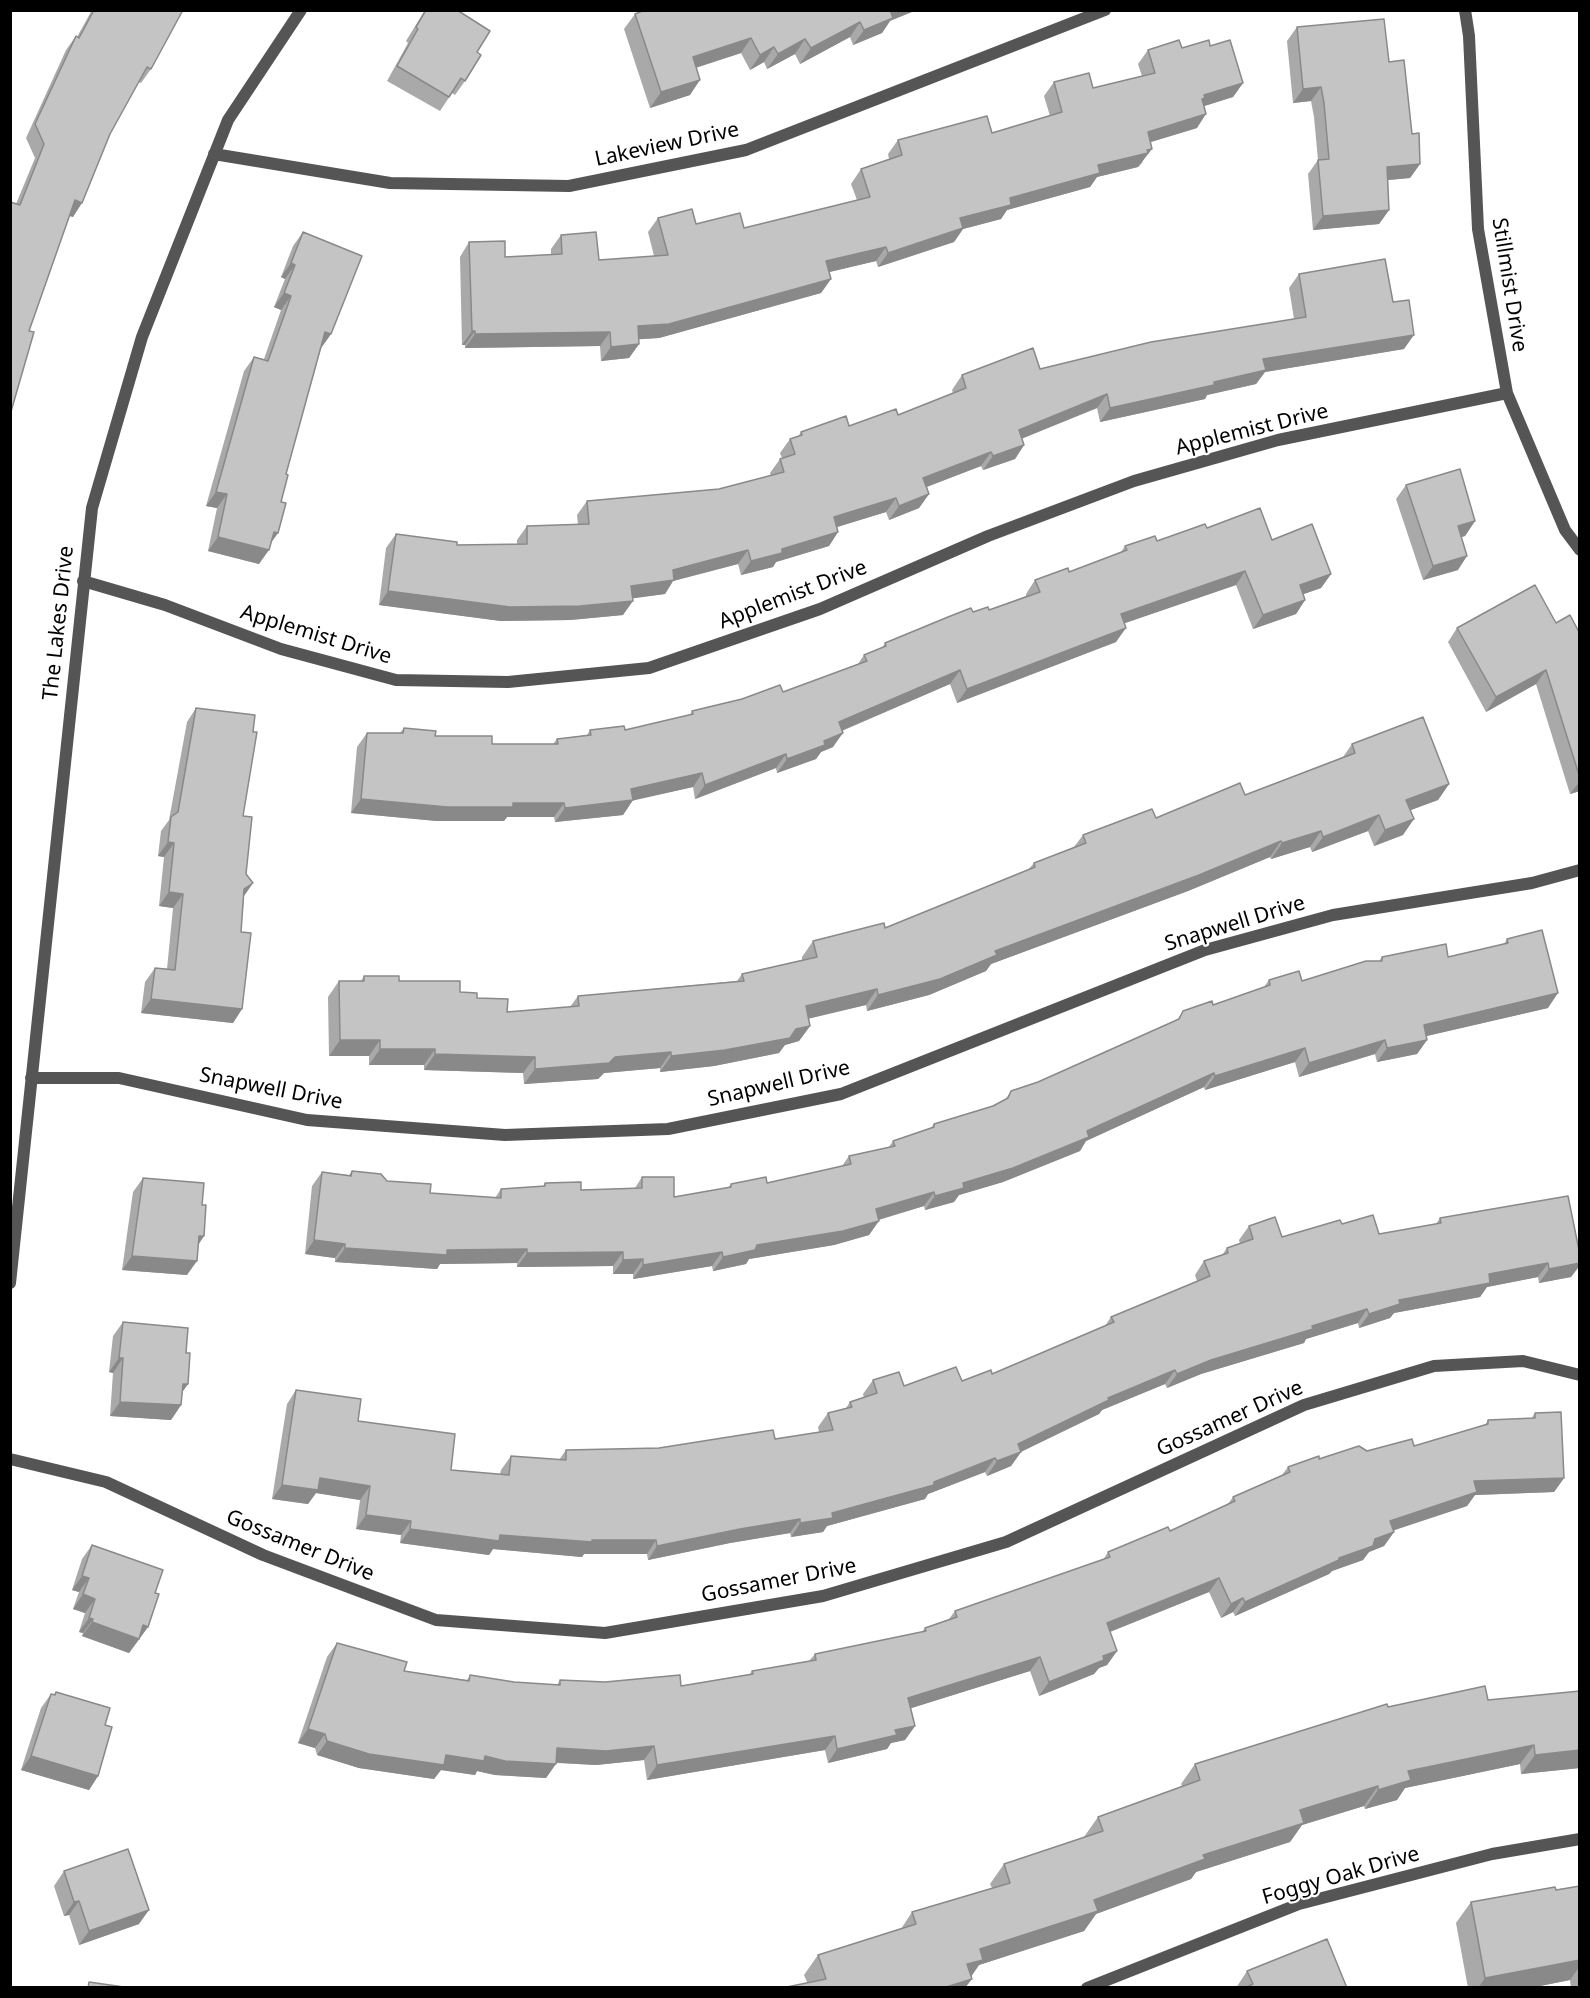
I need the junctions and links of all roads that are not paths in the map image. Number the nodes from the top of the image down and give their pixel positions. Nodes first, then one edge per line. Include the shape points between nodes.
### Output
1 (301, 10) edge
2 (1105, 10) edge
3 (1465, 10) edge
4 (214, 154) junction
5 (1507, 393) junction
6 (1580, 550) edge
7 (83, 581) junction
8 (1580, 870) edge
9 (31, 1078) junction
10 (10, 1283) edge
11 (1580, 1375) edge
12 (10, 1459) edge
13 (1580, 1839) edge
14 (1087, 1988) edge

1 - 4 street, The Lakes Drive via 228,120
2 - 4 street, Lakeview Drive via 746,150 569,186 390,183
3 - 5 street, Stillmist Drive via 1478,229
4 - 7 street, The Lakes Drive via 139,349 92,508
5 - 6 street, Stillmist Drive via 1565,530
5 - 7 street, Applemist Drive via 1278,440 1134,481 988,536 819,609 648,668 508,682 396,680 281,649 165,604
7 - 9 street, The Lakes Drive
8 - 9 street, Snapwell Drive via 1532,883 1333,915 1205,950 841,1094 668,1129 504,1135 308,1120 119,1078
9 - 10 street, The Lakes Drive
11 - 12 street, Gossamer Drive via 1523,1361 1434,1366 1304,1405 1006,1542 823,1596 605,1633 436,1620 263,1555 106,1482
13 - 14 street, Foggy Oak Drive via 1492,1854 1299,1904

